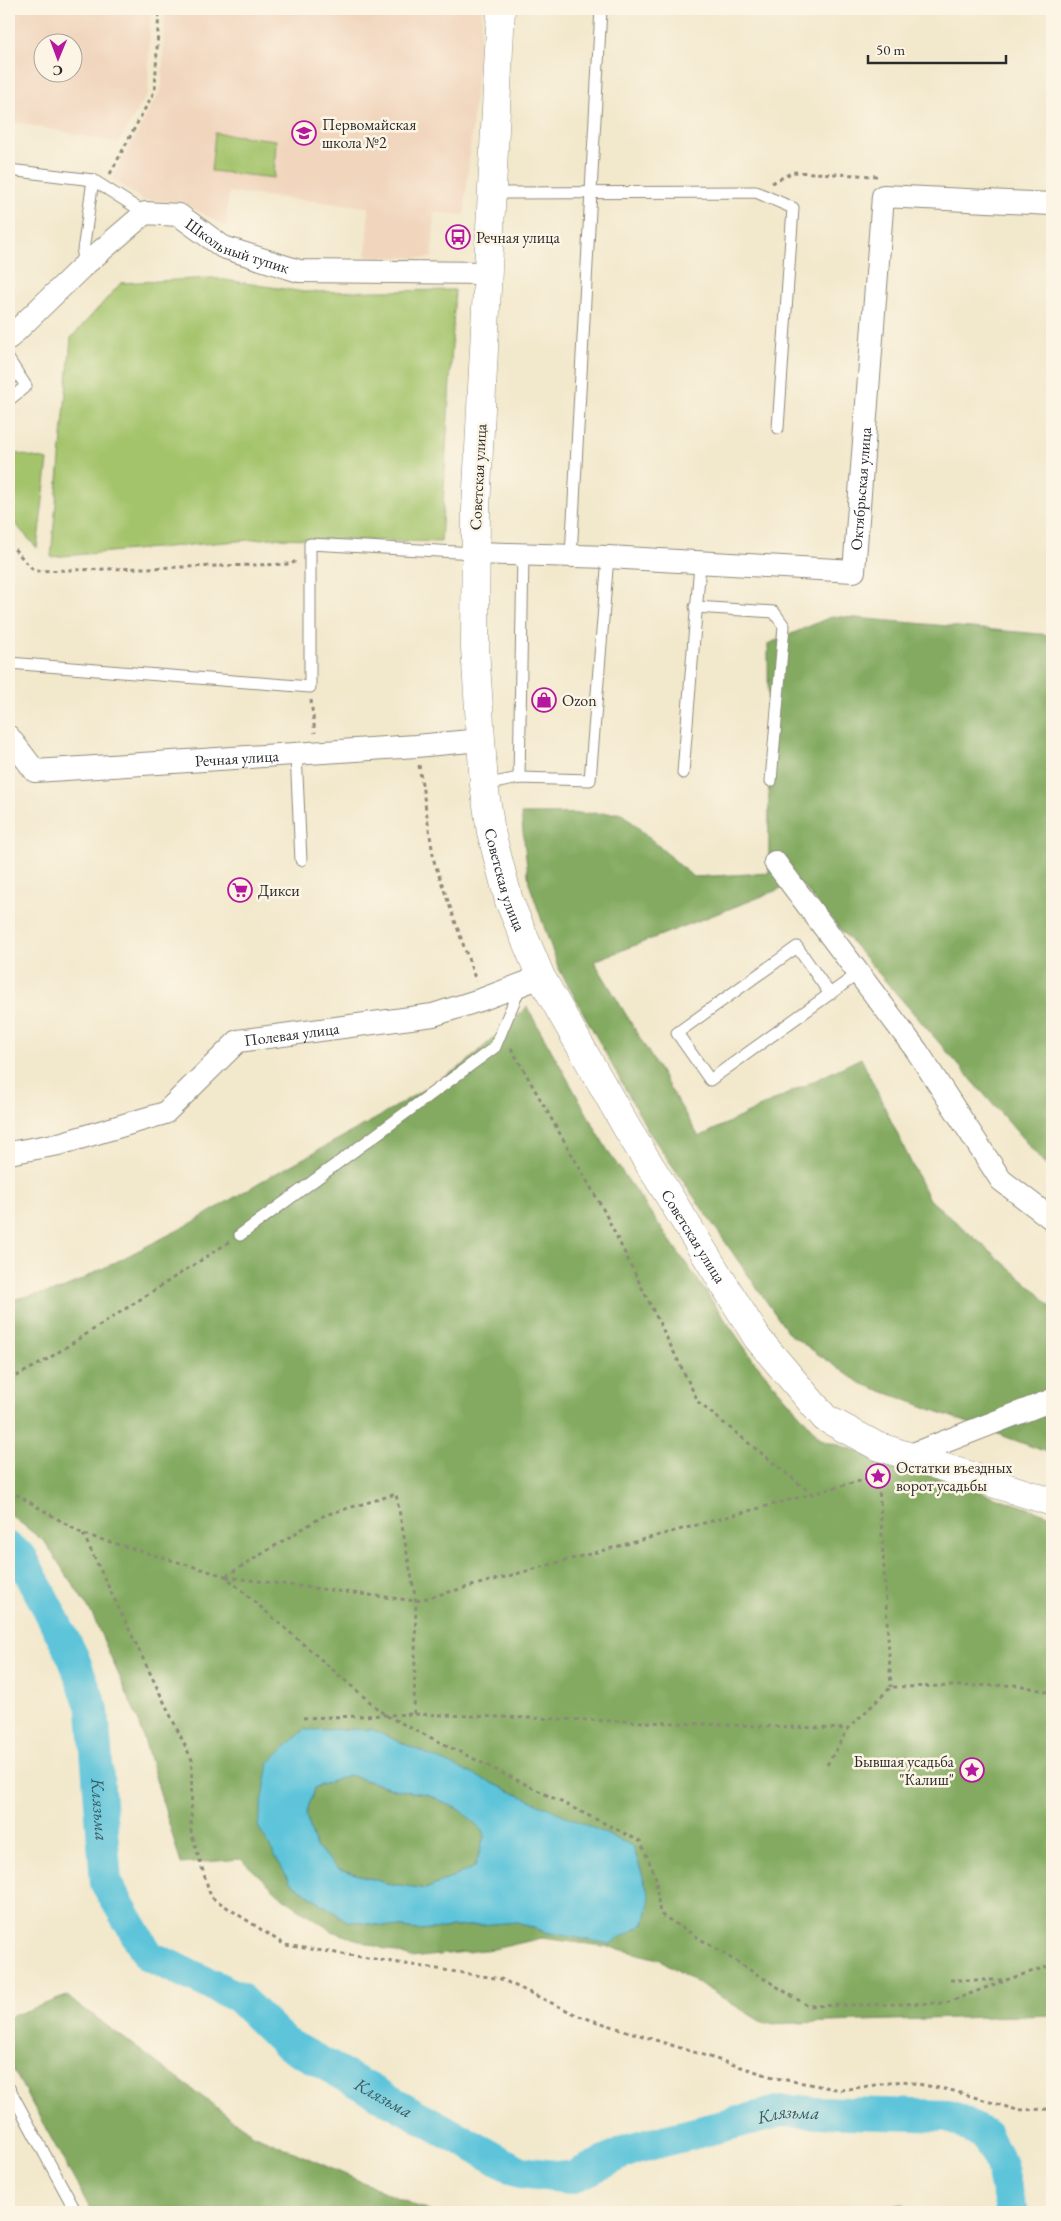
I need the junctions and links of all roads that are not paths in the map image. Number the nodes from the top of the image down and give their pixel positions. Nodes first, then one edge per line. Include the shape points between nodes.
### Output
1 (501, 9) edge
2 (601, 9) edge
3 (9, 170) edge
4 (93, 180) junction
5 (491, 193) junction
6 (592, 193) junction
7 (1052, 204) edge
8 (145, 213) junction
9 (81, 268) junction
10 (487, 273) junction
11 (9, 338) edge
12 (9, 360) edge
13 (9, 400) edge
14 (778, 428) dead end
15 (475, 553) junction
16 (523, 555) junction
17 (571, 556) junction
18 (608, 557) junction
19 (700, 564) junction
20 (695, 607) junction
21 (9, 663) edge
22 (9, 736) edge
23 (482, 740) junction
24 (306, 753) junction
25 (683, 773) dead end
26 (519, 778) junction
27 (772, 781) dead end
28 (484, 785) junction
29 (301, 860) dead end
30 (775, 862) dead end
31 (859, 973) junction
32 (532, 980) junction
33 (830, 994) junction
34 (9, 1153) edge
35 (1052, 1220) edge
36 (240, 1235) road end
37 (1052, 1400) edge
38 (908, 1456) junction
39 (1052, 1502) edge
40 (9, 2088) edge
41 (76, 2212) edge

1 - 5 main road, Советская улица
2 - 6 lane
3 - 4 lane
4 - 8 lane
4 - 9 lane
5 - 6 lane
5 - 10 main road, Советская улица
6 - 14 lane via 756,192 794,208
6 - 17 lane
7 - 19 street, Октябрьская улица via 883,196 854,571
8 - 9 street
8 - 10 street, Школьный тупик via 180,215 223,247 299,271
9 - 11 street
10 - 15 main road, Советская улица
12 - 13 lane via 26,386
15 - 16 street, Октябрьская улица
15 - 21 lane via 310,544 310,687
15 - 23 main road, Советская улица via 475,648
16 - 17 street, Октябрьская улица
16 - 26 lane
17 - 18 street, Октябрьская улица
18 - 19 street, Октябрьская улица
18 - 26 lane via 590,780
19 - 20 lane
20 - 25 lane
20 - 27 lane via 774,612 784,626
22 - 24 street, Речная улица via 35,771
23 - 24 street, Речная улица
23 - 28 main road, Советская улица
24 - 29 lane
26 - 28 lane
28 - 32 main road, Советская улица via 491,832
30 - 31 street
31 - 33 lane
31 - 35 street via 917,1051 1001,1180
32 - 34 street, Полевая улица via 483,1000 433,1015 238,1041 165,1113 59,1144
32 - 36 lane via 495,1047
32 - 38 main road, Советская улица via 758,1339 825,1418 877,1446
33 - 33 lane via 797,947 677,1033 710,1080
37 - 38 street
38 - 39 main road, Советская улица
40 - 41 lane

